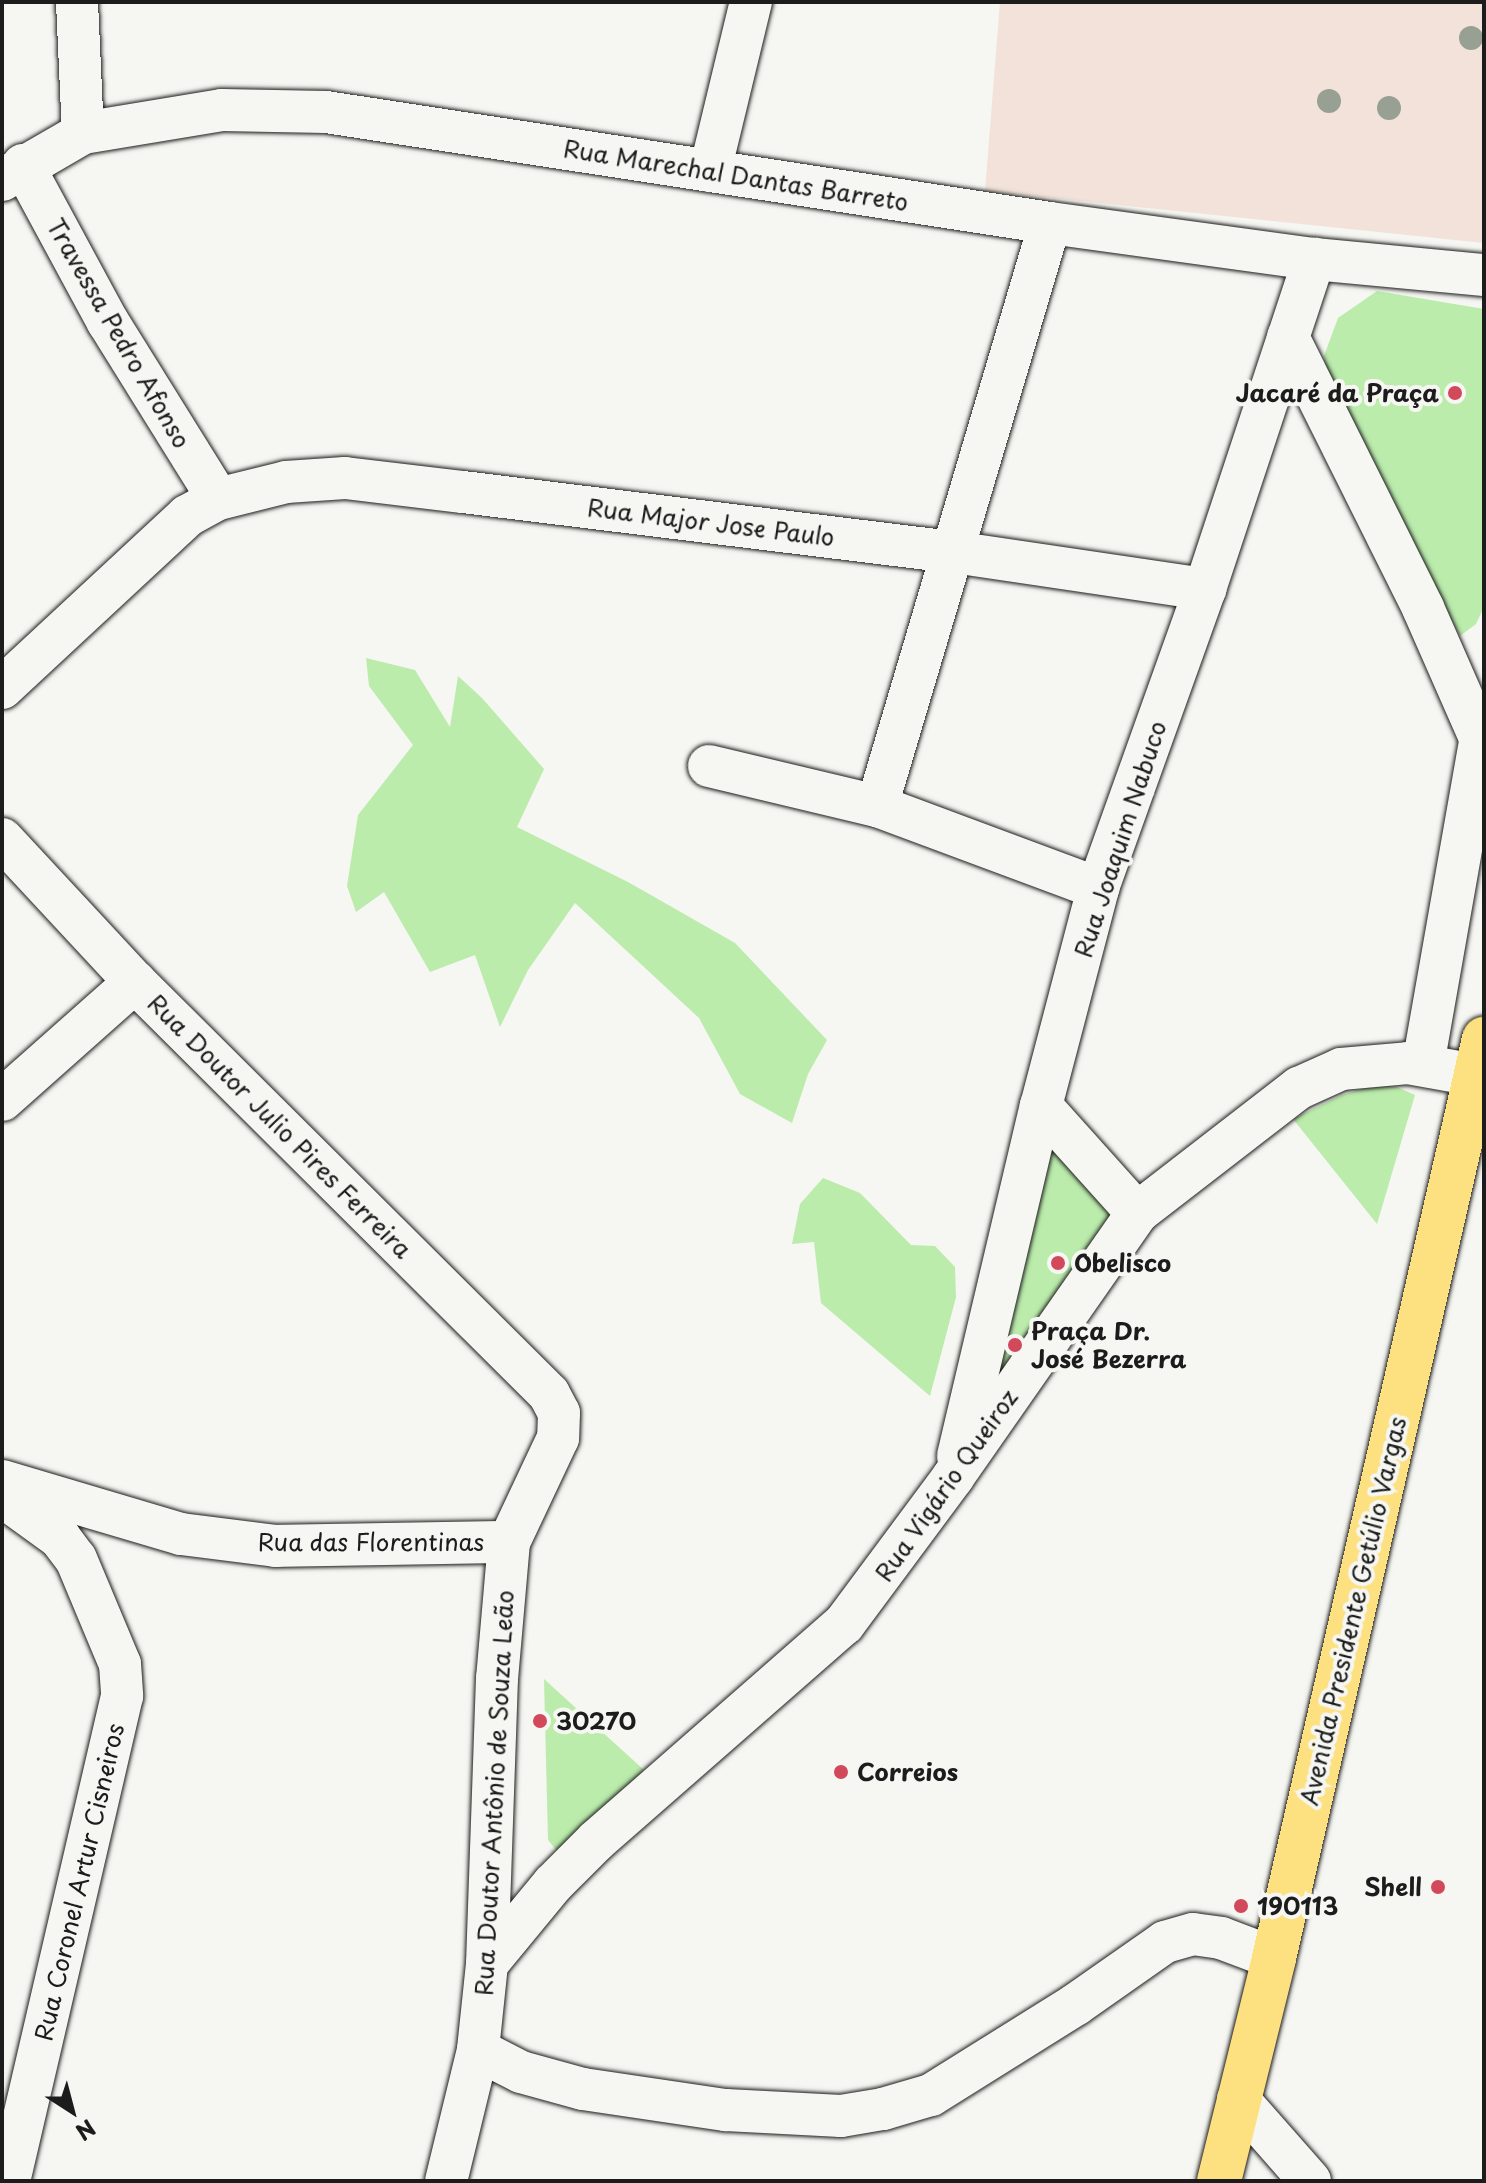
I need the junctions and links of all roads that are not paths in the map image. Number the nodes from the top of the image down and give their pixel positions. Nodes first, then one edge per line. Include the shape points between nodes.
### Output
1 (77, 2) edge
2 (751, 2) edge
3 (83, 133) junction
4 (710, 171) junction
5 (13, 173) edge
6 (1050, 223) junction
7 (1314, 259) junction
8 (1484, 275) edge
9 (1288, 337) junction
10 (218, 499) junction
11 (954, 552) junction
12 (1205, 589) junction
13 (2, 688) edge
14 (1482, 730) edge
15 (709, 766) dead end
16 (877, 806) junction
17 (2, 839) edge
18 (1098, 888) junction
19 (135, 982) junction
20 (1480, 1057) edge
21 (1423, 1065) junction
22 (2, 1100) edge
23 (1041, 1106) junction
24 (1137, 1213) junction
25 (559, 1413) joint
26 (953, 1477) junction
27 (2, 1481) edge
28 (2, 1496) edge
29 (509, 1542) junction
30 (1274, 1958) junction
31 (487, 1964) junction
32 (478, 2050) junction
33 (1238, 2099) junction
34 (8, 2169) edge
35 (446, 2181) edge
36 (1219, 2181) edge
37 (1310, 2181) edge

1 - 3 street
2 - 4 street
3 - 4 street, Rua Marechal Dantas Barreto via 222,110 326,112
3 - 5 street, Rua Marechal Dantas Barreto
4 - 6 street, Rua Marechal Dantas Barreto
5 - 10 street, Travessa Pedro Afonso
6 - 7 street, Rua Marechal Dantas Barreto
6 - 11 street
7 - 8 street, Rua Marechal Dantas Barreto
7 - 9 street, Rua Joaquim Nabuco
9 - 12 street, Rua Joaquim Nabuco
9 - 14 street
10 - 11 street, Rua Major Jose Paulo via 286,482 345,478
10 - 13 street, Rua Major Jose Paulo via 187,516
11 - 12 street, Rua Major Jose Paulo
11 - 16 street
12 - 18 street, Rua Joaquim Nabuco
14 - 21 street
15 - 16 street
16 - 18 street
17 - 19 street, Rua Doutor Julio Pires Ferreira
18 - 23 street, Rua Joaquim Nabuco
19 - 22 street
19 - 25 street, Rua Doutor Julio Pires Ferreira via 549,1394
20 - 21 street, Rua Vigário Queiroz
20 - 30 main road, Avenida Presidente Getúlio Vargas
21 - 24 street, Rua Vigário Queiroz via 1379,1063 1341,1069 1299,1088
23 - 24 street
23 - 26 street, Rua Joaquim Nabuco
24 - 26 street, Rua Vigário Queiroz
25 - 29 street, Rua Doutor Antônio de Souza Leão via 558,1438
26 - 31 street, Rua Vigário Queiroz via 844,1624 597,1840
27 - 29 street, Rua das Florentinas via 181,1534 276,1546
28 - 34 street, Rua Coronel Artur Cisneiros via 60,1538 76,1559 120,1664 122,1696
29 - 31 street, Rua Doutor Antônio de Souza Leão via 497,1678
30 - 32 street via 1221,1938 1193,1934 1165,1942 931,2095 841,2116 726,2110 583,2089 521,2072
30 - 33 main road, Avenida Presidente Getúlio Vargas
31 - 32 street, Rua Doutor Antônio de Souza Leão
32 - 35 street, Rua Doutor Antônio de Souza Leão
33 - 36 main road, Avenida Presidente Getúlio Vargas
33 - 37 street

